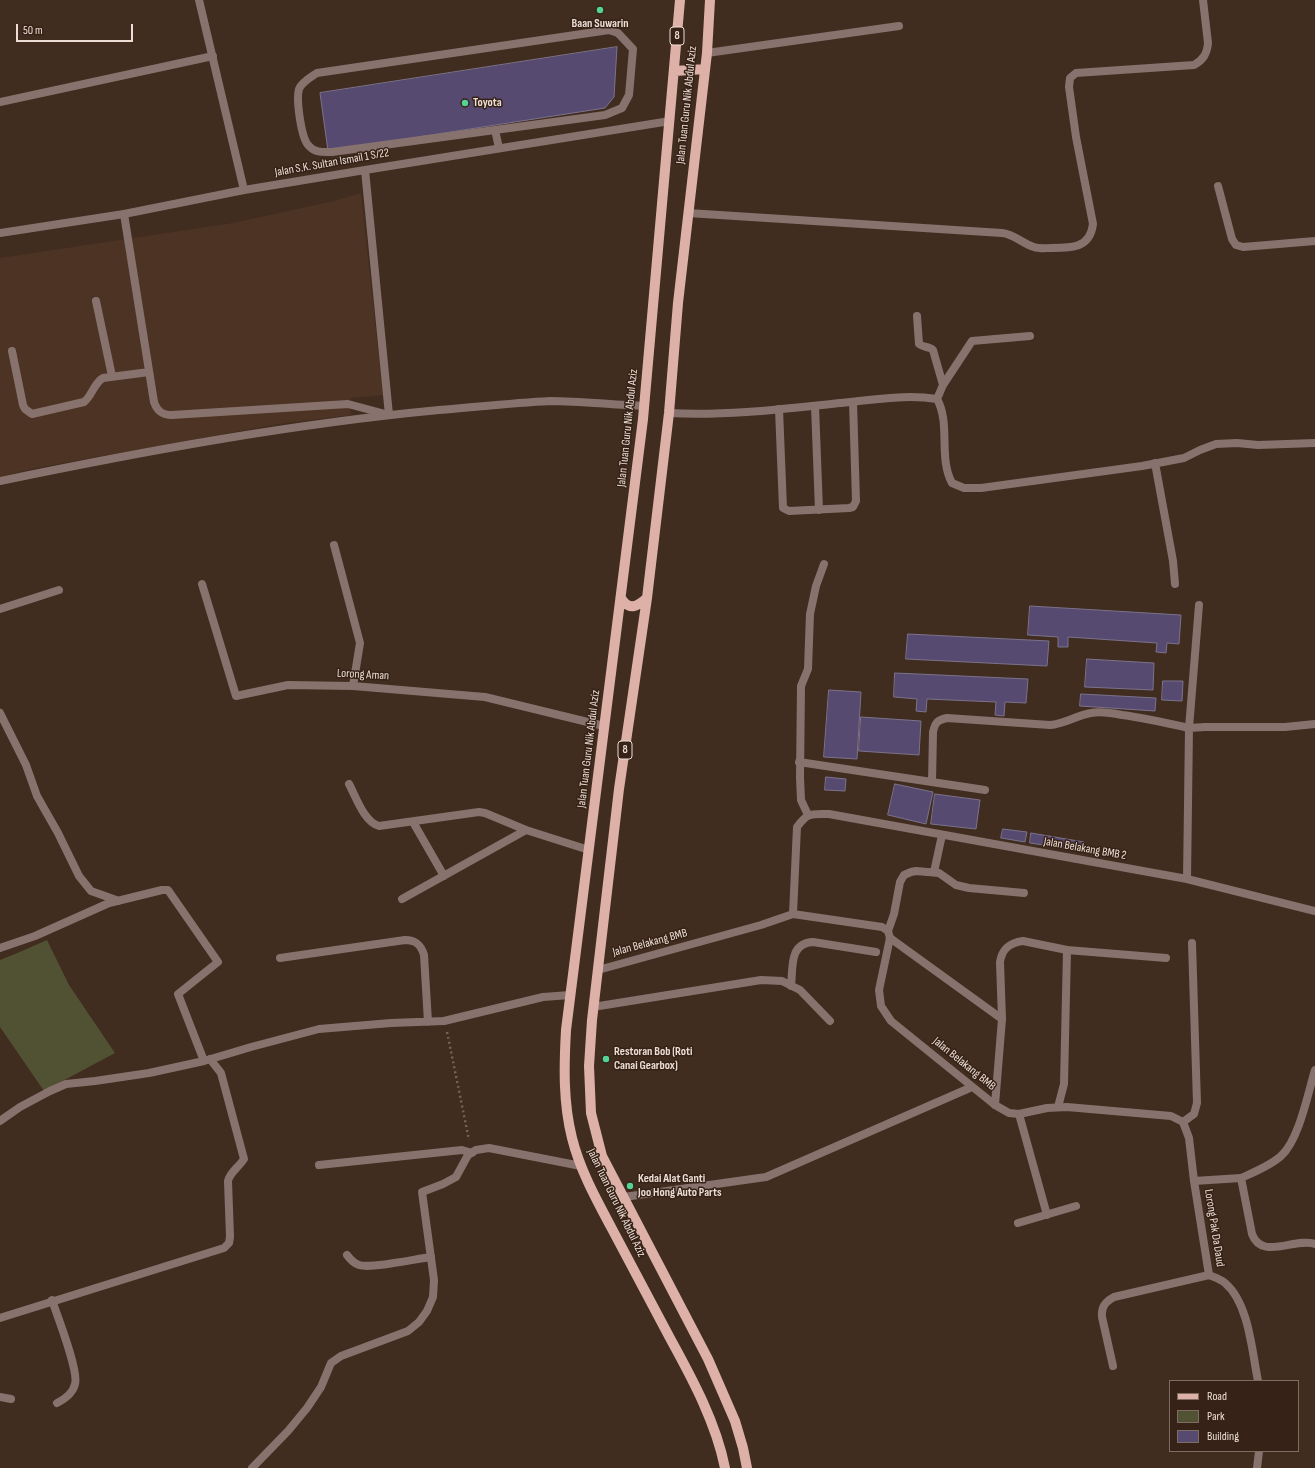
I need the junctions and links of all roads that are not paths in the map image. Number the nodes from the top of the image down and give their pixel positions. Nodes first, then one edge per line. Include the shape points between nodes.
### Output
1 (200, 0) edge
2 (680, 0) edge
3 (710, 0) edge
4 (1203, 0) edge
5 (899, 26) dead end
6 (707, 53) junction
7 (213, 56) junction
8 (705, 69) junction
9 (674, 71) junction
10 (0, 102) edge
11 (670, 121) junction
12 (495, 130) junction
13 (499, 148) junction
14 (365, 170) junction
15 (1218, 186) dead end
16 (244, 190) junction
17 (688, 213) junction
18 (124, 214) junction
19 (0, 233) edge
20 (1315, 241) edge
21 (96, 301) dead end
22 (917, 316) dead end
23 (1030, 336) dead end
24 (12, 351) dead end
25 (149, 372) junction
26 (112, 376) junction
27 (943, 386) junction
28 (937, 398) junction
29 (852, 402) junction
30 (645, 406) junction
31 (815, 406) junction
32 (779, 409) junction
33 (669, 412) junction
34 (389, 415) junction
35 (1315, 443) edge
36 (1155, 464) junction
37 (0, 481) edge
38 (819, 510) junction
39 (334, 545) dead end
40 (824, 564) dead end
41 (202, 584) dead end
42 (1175, 584) dead end
43 (59, 590) dead end
44 (621, 598) junction
45 (647, 598) junction
46 (1199, 605) dead end
47 (0, 609) edge
48 (353, 686) junction
49 (0, 713) edge
50 (1315, 724) edge
51 (604, 726) junction
52 (1189, 728) junction
53 (799, 762) junction
54 (932, 782) junction
55 (349, 784) dead end
56 (985, 790) dead end
57 (808, 815) junction
58 (413, 822) junction
59 (526, 830) junction
60 (942, 835) junction
61 (589, 850) junction
62 (934, 872) junction
63 (444, 876) junction
64 (1187, 879) junction
65 (1024, 893) dead end
66 (402, 899) dead end
67 (119, 901) junction
68 (1315, 911) edge
69 (793, 914) junction
70 (889, 935) junction
71 (1192, 943) dead end
72 (0, 948) edge
73 (1067, 950) junction
74 (876, 952) dead end
75 (280, 958) dead end
76 (1166, 958) dead end
77 (598, 970) junction
78 (791, 986) junction
79 (570, 995) junction
80 (593, 1007) junction
81 (1002, 1019) junction
82 (830, 1021) dead end
83 (428, 1022) junction
84 (207, 1060) junction
85 (1315, 1070) edge
86 (972, 1086) junction
87 (995, 1105) junction
88 (1058, 1107) junction
89 (1019, 1114) junction
90 (0, 1121) edge
91 (1183, 1122) junction
92 (472, 1153) junction
93 (319, 1165) dead end
94 (581, 1166) junction
95 (1241, 1178) junction
96 (1194, 1181) junction
97 (624, 1197) junction
98 (1076, 1206) dead end
99 (1047, 1215) junction
100 (1018, 1223) dead end
101 (1315, 1244) edge
102 (347, 1255) dead end
103 (431, 1257) junction
104 (1209, 1275) junction
105 (52, 1300) junction
106 (0, 1318) edge
107 (1113, 1366) dead end
108 (1258, 1380) edge
109 (0, 1397) edge
110 (10, 1399) dead end
111 (57, 1403) dead end
112 (1260, 1452) edge
113 (252, 1468) edge
114 (725, 1468) edge
115 (748, 1468) edge
116 (1257, 1468) edge

1 - 7 street
2 - 9 main road, Jalan Tuan Guru Nik Abdul Aziz / 8
3 - 6 main road, Jalan Tuan Guru Nik Abdul Aziz / 8
4 - 17 street via 1208,43 1205,56 1200,62 1194,65 1076,73 1070,78 1076,137 1093,224 1091,234 1078,246 1037,248 1002,233
5 - 6 street
6 - 8 main road, Jalan Tuan Guru Nik Abdul Aziz / 8
7 - 10 street
7 - 16 street
8 - 9 main road
8 - 17 main road, Jalan Tuan Guru Nik Abdul Aziz / 8
9 - 11 main road, Jalan Tuan Guru Nik Abdul Aziz / 8
11 - 13 street, Jalan S.K. Sultan Ismail 1 S/22
11 - 30 main road, Jalan Tuan Guru Nik Abdul Aziz / 8
12 - 12 street via 605,115 622,108 628,95 633,49 618,33 609,30 325,71 306,81 300,88 297,99 304,138 308,146 318,152
12 - 13 street
13 - 14 street, Jalan S.K. Sultan Ismail 1 S/22
14 - 16 street, Jalan S.K. Sultan Ismail 1 S/22
14 - 34 street
15 - 20 street via 1232,239 1236,245 1243,247
16 - 18 street, Jalan S.K. Sultan Ismail 1 S/22
17 - 33 main road, Jalan Tuan Guru Nik Abdul Aziz / 8
18 - 19 street, Jalan S.K. Sultan Ismail 1 S/22
18 - 25 street
21 - 26 street
22 - 27 street via 919,344 933,350
23 - 27 street via 972,341
24 - 26 street via 23,405 32,414 84,402 100,380
25 - 26 street
25 - 34 street via 156,408 166,415 348,404
27 - 28 street
28 - 29 street
28 - 36 street via 943,415 947,474 952,483 964,488
29 - 31 street
29 - 38 street via 855,505 849,508
30 - 34 street via 552,401
30 - 44 main road, Jalan Tuan Guru Nik Abdul Aziz / 8
31 - 32 street
31 - 38 street
32 - 33 street via 697,414
32 - 38 street via 783,508 789,511
33 - 45 main road, Jalan Tuan Guru Nik Abdul Aziz / 8
34 - 37 street via 188,444
35 - 36 street via 1216,444 1184,458
36 - 42 street
39 - 48 street via 360,639
40 - 53 street via 810,614 808,669 801,686
41 - 48 street, Lorong Aman via 236,696 288,685
43 - 47 street
44 - 45 main road via 630,606 640,604
44 - 51 main road, Jalan Tuan Guru Nik Abdul Aziz / 8
45 - 77 main road, Jalan Tuan Guru Nik Abdul Aziz / 8 via 619,788
46 - 52 street
48 - 51 street, Lorong Aman via 486,697
49 - 67 street via 26,765 37,796 79,876 91,891
50 - 52 street
51 - 61 main road, Jalan Tuan Guru Nik Abdul Aziz / 8
52 - 54 street via 1109,713 1092,713 1050,725 942,719 934,725
52 - 64 street
53 - 54 street
53 - 57 street via 801,800
54 - 56 street
55 - 58 street via 367,818 374,824 384,826
57 - 60 street, Jalan Belakang BMB 2 via 829,814
57 - 69 street via 797,827
58 - 59 street via 479,812
58 - 63 street
59 - 61 street
59 - 63 street
60 - 62 street
60 - 64 street, Jalan Belakang BMB 2
61 - 79 main road, Jalan Tuan Guru Nik Abdul Aziz / 8
62 - 65 street via 961,886
62 - 70 street via 911,872 901,878
63 - 66 street
64 - 68 street, Jalan Belakang BMB 2
67 - 72 street
67 - 84 street via 168,890 218,962 178,994
69 - 70 street, Jalan Belakang BMB via 882,927
69 - 77 street, Jalan Belakang BMB
70 - 81 street
70 - 86 street, Jalan Belakang BMB via 879,990 881,1006 891,1021
71 - 91 street via 1197,1103 1194,1114
73 - 76 street
73 - 81 street via 1023,941 1004,949 1000,962
73 - 88 street via 1064,1084
74 - 78 street via 807,942 796,950
75 - 83 street via 412,940 418,943 424,955
77 - 80 main road, Jalan Tuan Guru Nik Abdul Aziz / 8
78 - 80 street via 782,981 761,980
78 - 82 street via 800,990
79 - 83 street via 543,997 444,1021
79 - 94 main road, Jalan Tuan Guru Nik Abdul Aziz / 8 via 564,1068 566,1106 572,1139
80 - 97 main road, Jalan Tuan Guru Nik Abdul Aziz / 8 via 589,1066 592,1113 602,1156
81 - 87 street
83 - 84 street via 319,1029
84 - 90 street via 148,1073 66,1084 20,1107
84 - 105 street via 222,1073 244,1159 229,1175 229,1243 224,1248
85 - 95 street via 1292,1142 1282,1156
86 - 87 street, Jalan Belakang BMB
86 - 97 street via 766,1177
87 - 89 street, Jalan Belakang BMB via 1009,1113
88 - 89 street, Jalan Belakang BMB
88 - 91 street, Jalan Belakang BMB via 1171,1116
89 - 99 street
91 - 96 street via 1189,1138
92 - 93 street via 462,1150
92 - 94 street via 489,1148
92 - 103 street via 456,1177 422,1192
94 - 114 main road, Jalan Tuan Guru Nik Abdul Aziz / 8 via 689,1372 715,1430
95 - 96 street
95 - 101 street via 1252,1234 1258,1244 1270,1247 1306,1242
96 - 104 street, Lorong Pak Da Daud
97 - 115 main road, Jalan Tuan Guru Nik Abdul Aziz / 8 via 708,1359 735,1421
98 - 99 street
99 - 100 street
102 - 103 street via 352,1262 371,1266
103 - 113 street via 433,1297 419,1322 408,1331 341,1356 331,1363 321,1387 307,1408
104 - 107 street via 1108,1300 1104,1305 1102,1317
104 - 108 street, Lorong Pak Da Daud via 1225,1283 1239,1300 1247,1325
105 - 106 street
105 - 111 street via 74,1368 76,1383 66,1398
109 - 110 street
112 - 116 street

